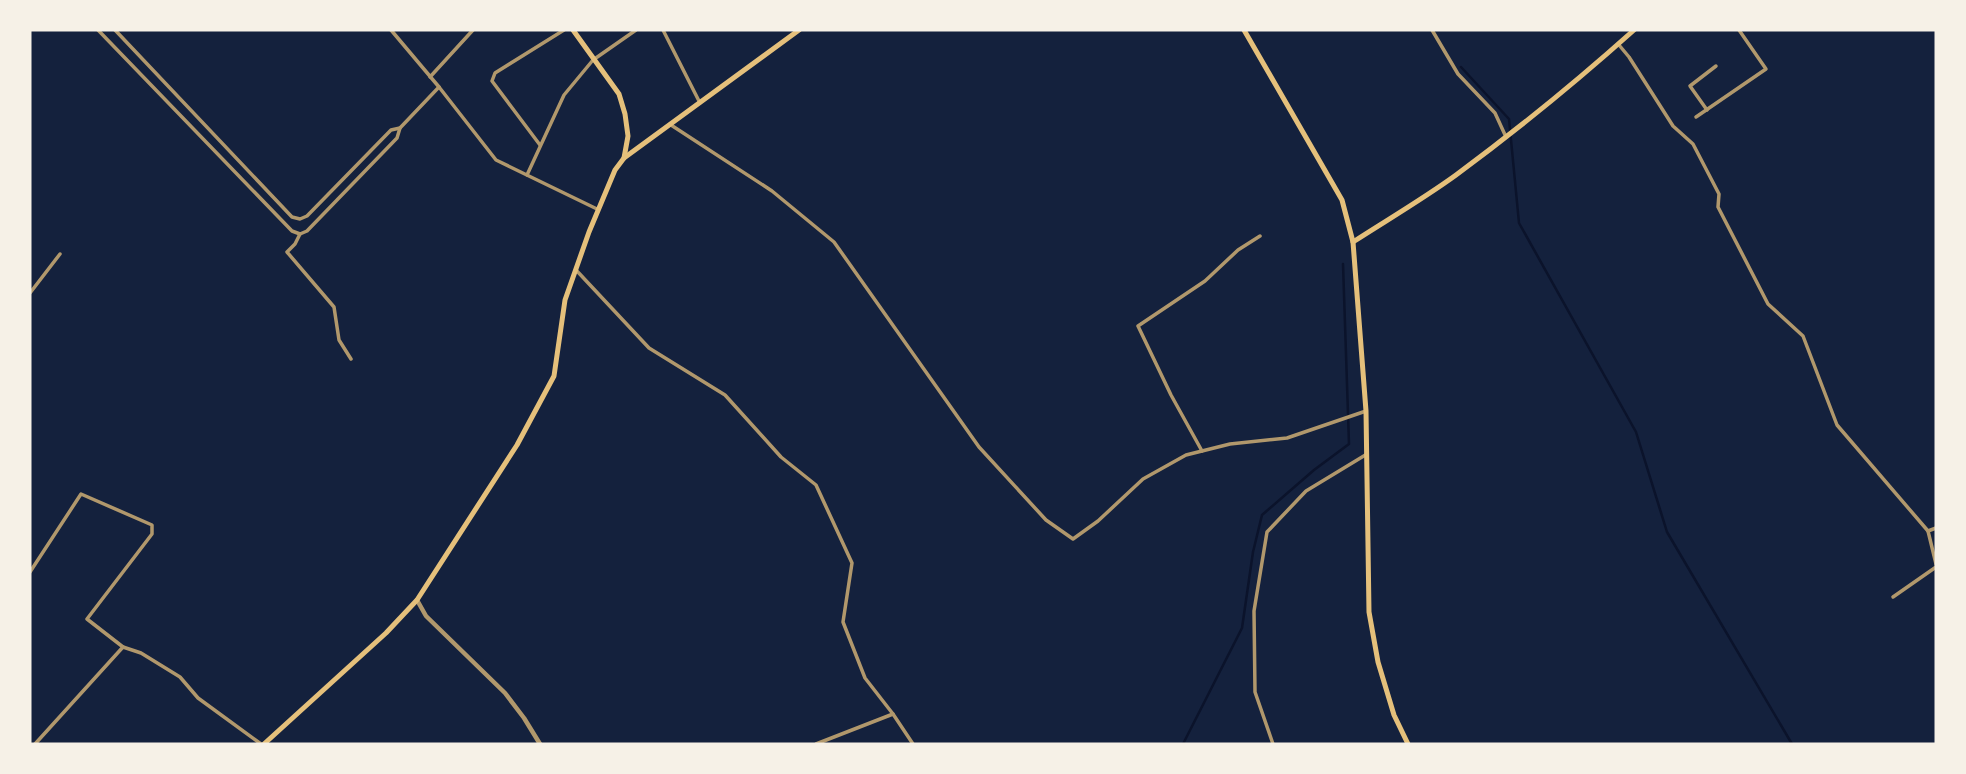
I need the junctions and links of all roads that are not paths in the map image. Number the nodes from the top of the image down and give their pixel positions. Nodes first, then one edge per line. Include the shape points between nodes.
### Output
1 (98, 30) edge
2 (115, 30) edge
3 (391, 30) edge
4 (473, 30) edge
5 (564, 30) edge
6 (573, 30) edge
7 (636, 30) edge
8 (663, 30) edge
9 (797, 30) edge
10 (1244, 30) edge
11 (1432, 30) edge
12 (1634, 30) edge
13 (1739, 30) edge
14 (1618, 44) junction
15 (593, 60) junction
16 (1716, 66) dead end
17 (430, 76) junction
18 (439, 87) junction
19 (700, 103) junction
20 (1707, 110) junction
21 (1696, 117) dead end
22 (671, 125) junction
23 (400, 128) junction
24 (1506, 137) junction
25 (540, 146) junction
26 (624, 158) junction
27 (527, 175) junction
28 (599, 210) junction
29 (300, 234) junction
30 (1261, 236) dead end
31 (1353, 242) junction
32 (60, 254) dead end
33 (576, 270) junction
34 (30, 293) edge
35 (351, 359) dead end
36 (1366, 411) junction
37 (1202, 451) junction
38 (1367, 454) junction
39 (1936, 528) edge
40 (1928, 531) junction
41 (1936, 565) edge
42 (30, 572) edge
43 (1893, 597) dead end
44 (417, 600) junction
45 (123, 647) junction
46 (893, 714) junction
47 (36, 744) edge
48 (263, 744) edge
49 (540, 744) edge
50 (816, 744) edge
51 (914, 744) edge
52 (1273, 744) edge
53 (1408, 744) edge

1 - 29 street via 292,231
2 - 23 street via 292,217 307,216 391,130
3 - 17 street
4 - 17 street
5 - 25 street via 495,73 492,81
6 - 15 main road
7 - 15 street
8 - 19 street
9 - 19 main road
10 - 31 main road via 1342,200
11 - 24 street via 1458,74 1495,113
12 - 14 main road
13 - 20 street via 1766,69
14 - 24 main road
14 - 40 street via 1673,126 1692,144 1719,194 1718,207 1768,304 1803,336 1837,425
15 - 25 street via 564,95
15 - 26 main road via 619,94 628,136
16 - 20 street via 1690,86
17 - 18 street
18 - 23 street
18 - 27 street via 496,160
19 - 22 main road
20 - 21 street
22 - 26 main road
22 - 37 street via 772,191 834,242 979,447 1046,520 1073,539 1143,479
23 - 29 street via 397,138 307,232
24 - 31 main road
25 - 27 street
26 - 28 main road
27 - 28 street
28 - 33 main road
29 - 35 street via 287,252 334,307 339,340
30 - 37 street via 1138,326
31 - 36 main road
32 - 34 street
33 - 44 main road via 565,299 554,376 512,455
33 - 46 street via 649,348 725,395 781,457 816,485 852,564 843,622 865,678
36 - 37 street via 1287,438
36 - 38 main road
38 - 52 street via 1306,491 1267,532 1254,611 1255,692
38 - 53 main road via 1369,612 1378,662
39 - 40 street
40 - 41 street
41 - 43 street
42 - 45 street via 81,494 152,525 152,534 87,619
44 - 48 main road
44 - 49 street via 432,622 505,693
45 - 47 street
45 - 48 street via 180,677 198,698
46 - 50 street
46 - 51 street

